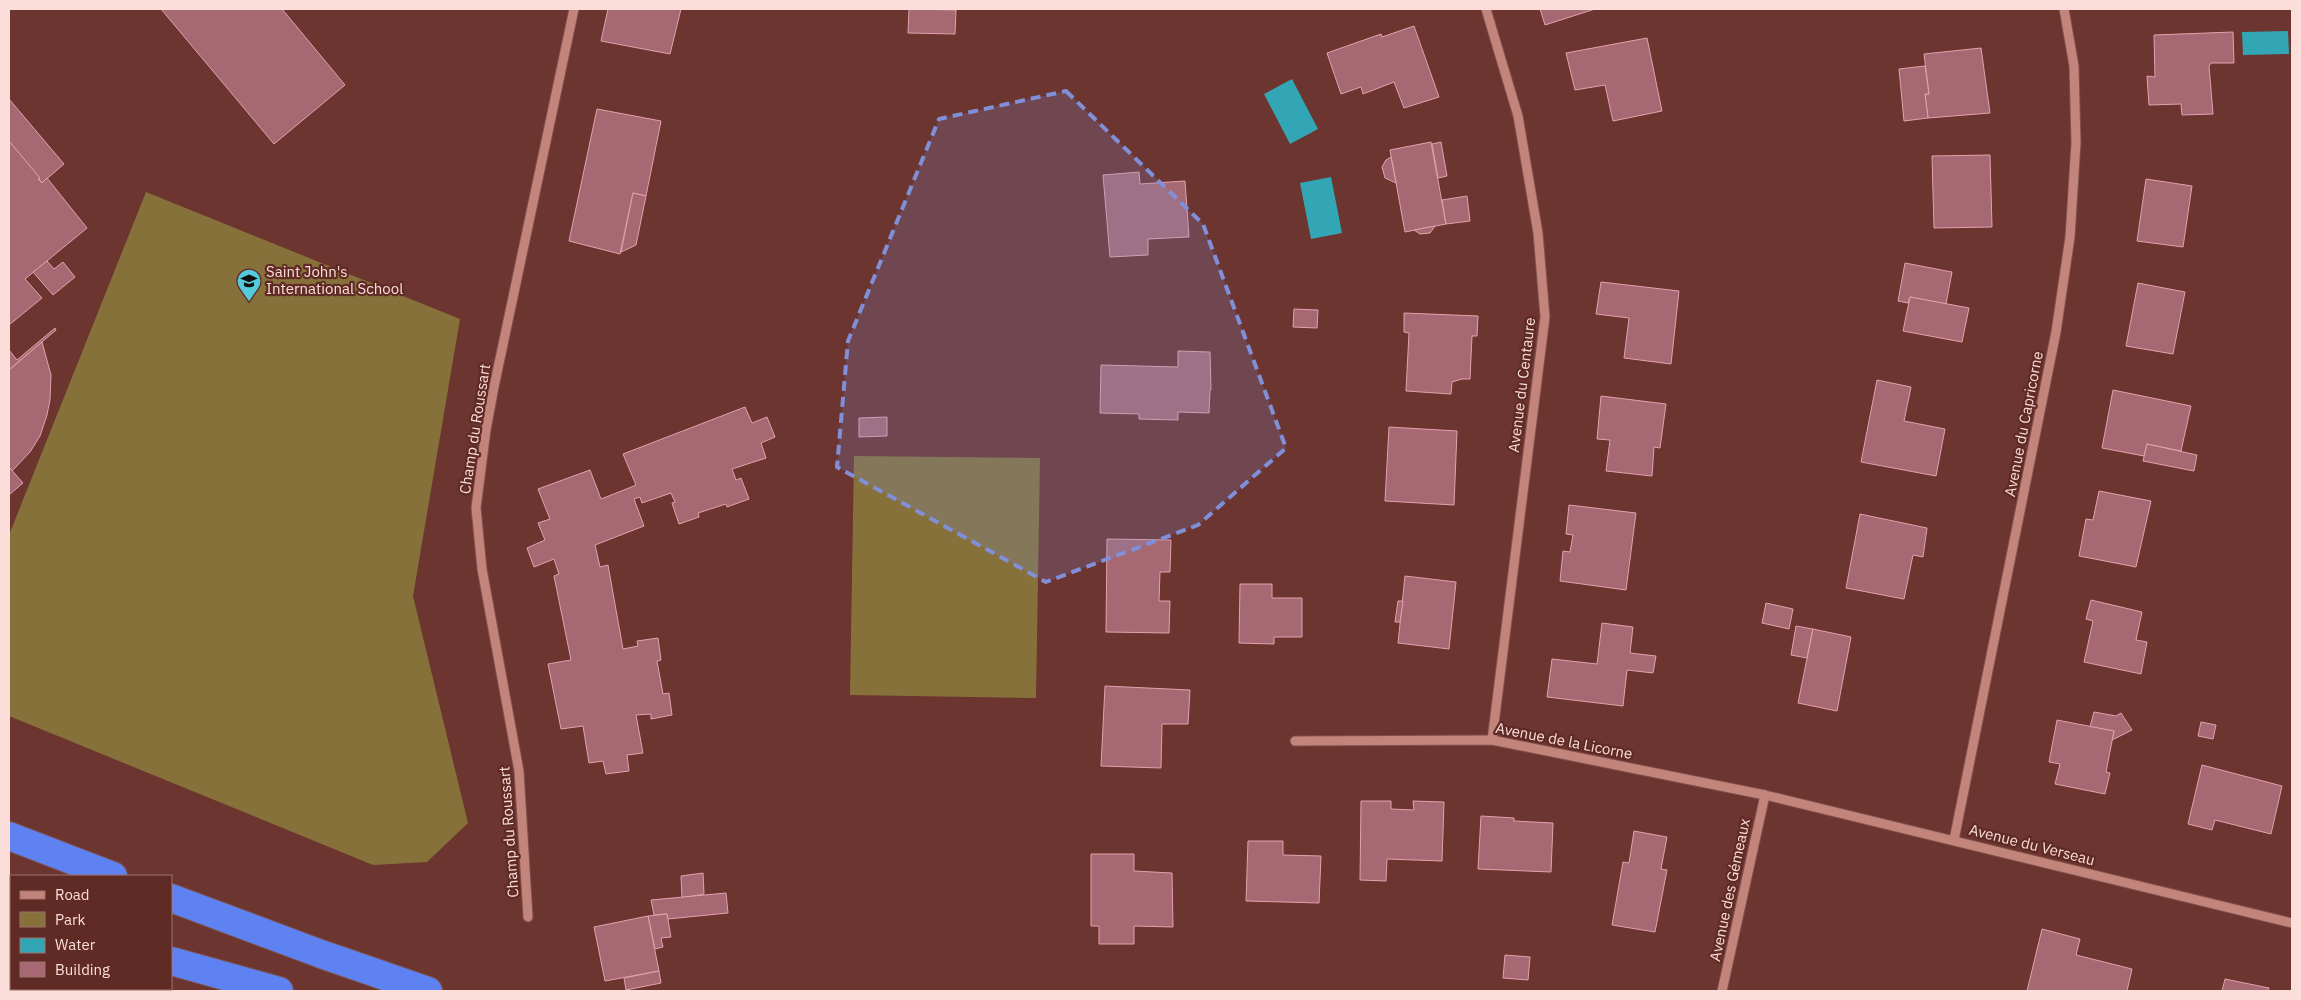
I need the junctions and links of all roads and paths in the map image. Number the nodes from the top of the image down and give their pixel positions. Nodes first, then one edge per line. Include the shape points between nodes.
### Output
1 (574, 9) edge
2 (1486, 9) edge
3 (2064, 9) edge
4 (1492, 740) junction
5 (1296, 741) dead end
6 (1765, 795) junction
7 (9, 836) edge
8 (1954, 840) junction
9 (110, 875) edge
10 (172, 898) edge
11 (528, 917) dead end
12 (2292, 922) edge
13 (172, 961) edge
14 (279, 991) edge
15 (428, 991) edge
16 (1722, 991) edge

1 - 11 street, Champ du Roussart via 492,396 476,508 482,569 519,771
2 - 4 street, Avenue du Centaure via 1518,116 1538,233 1545,317
3 - 8 street, Avenue du Capricorne via 2074,66 2076,143 2070,237 2056,332
4 - 5 street, Avenue de la Licorne
4 - 6 street, Avenue de la Licorne
6 - 8 street, Avenue du Verseau
6 - 16 street, Avenue des Gémeaux
7 - 9 highway
8 - 12 street, Avenue du Verseau
10 - 15 highway
13 - 14 highway

